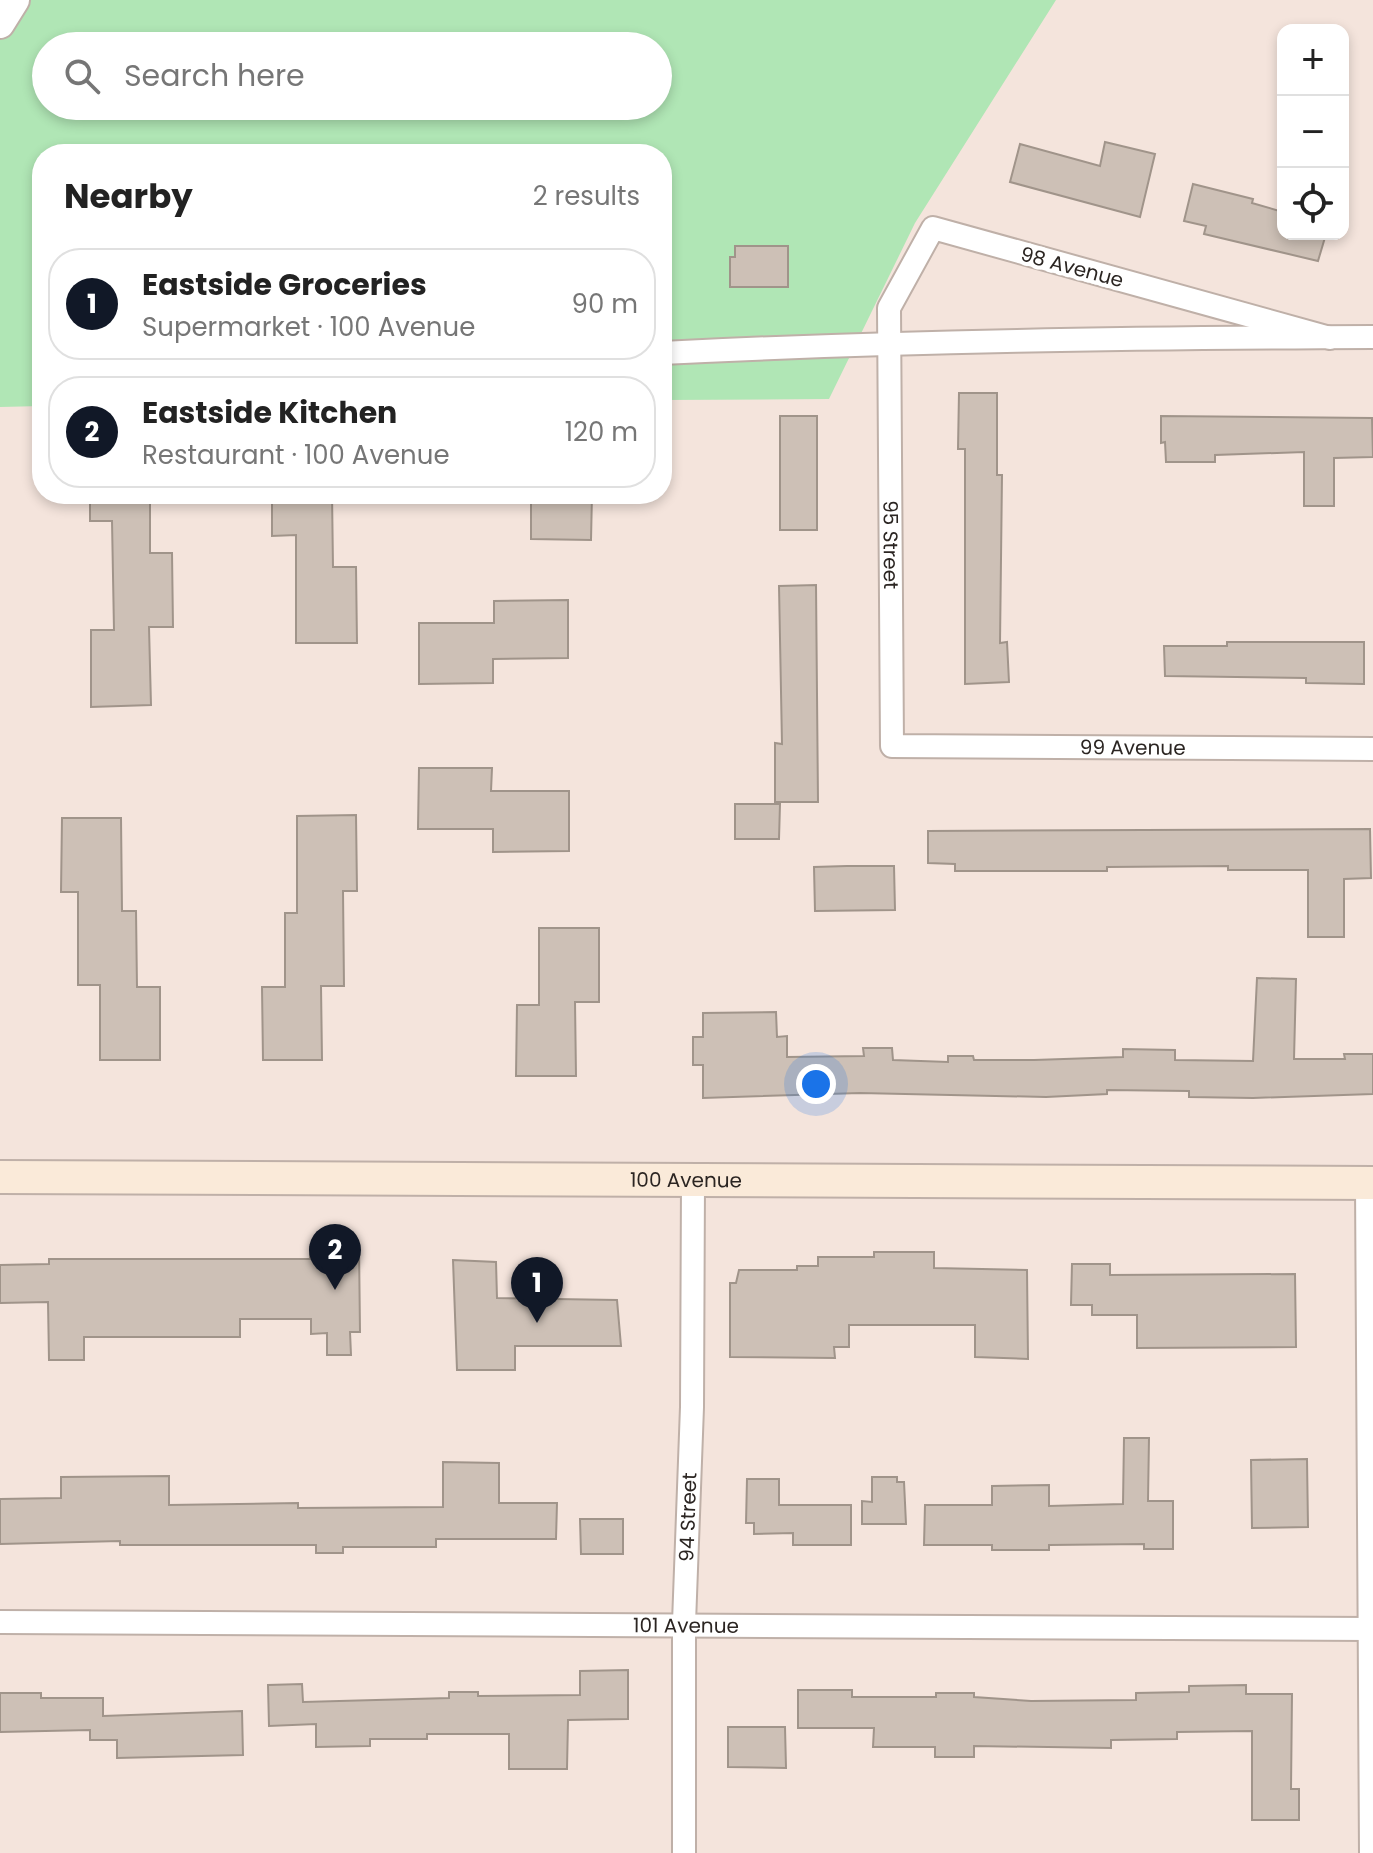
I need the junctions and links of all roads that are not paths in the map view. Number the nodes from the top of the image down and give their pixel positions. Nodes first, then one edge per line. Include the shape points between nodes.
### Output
1 (15, 0) edge
2 (0, 24) edge
3 (1373, 337) edge
4 (1330, 338) junction
5 (890, 341) junction
6 (672, 352) edge
7 (892, 746) joint
8 (1373, 749) edge
9 (0, 1177) edge
10 (693, 1182) junction
11 (1370, 1183) edge
12 (0, 1622) edge
13 (684, 1623) junction
14 (1371, 1629) junction
15 (684, 1853) edge
16 (1371, 1853) edge

1 - 2 street
3 - 4 street, 98 Avenue
4 - 5 street, 98 Avenue
4 - 5 street, 98 Avenue via 933,228 889,308
5 - 6 street, 98 Avenue
5 - 7 street, 95 Street
7 - 8 street, 99 Avenue
9 - 10 main road, 100 Avenue
10 - 11 main road, 100 Avenue
10 - 13 street, 94 Street
11 - 14 street
12 - 13 street, 101 Avenue
13 - 14 street, 101 Avenue
13 - 15 street, 94 Street
14 - 16 street

